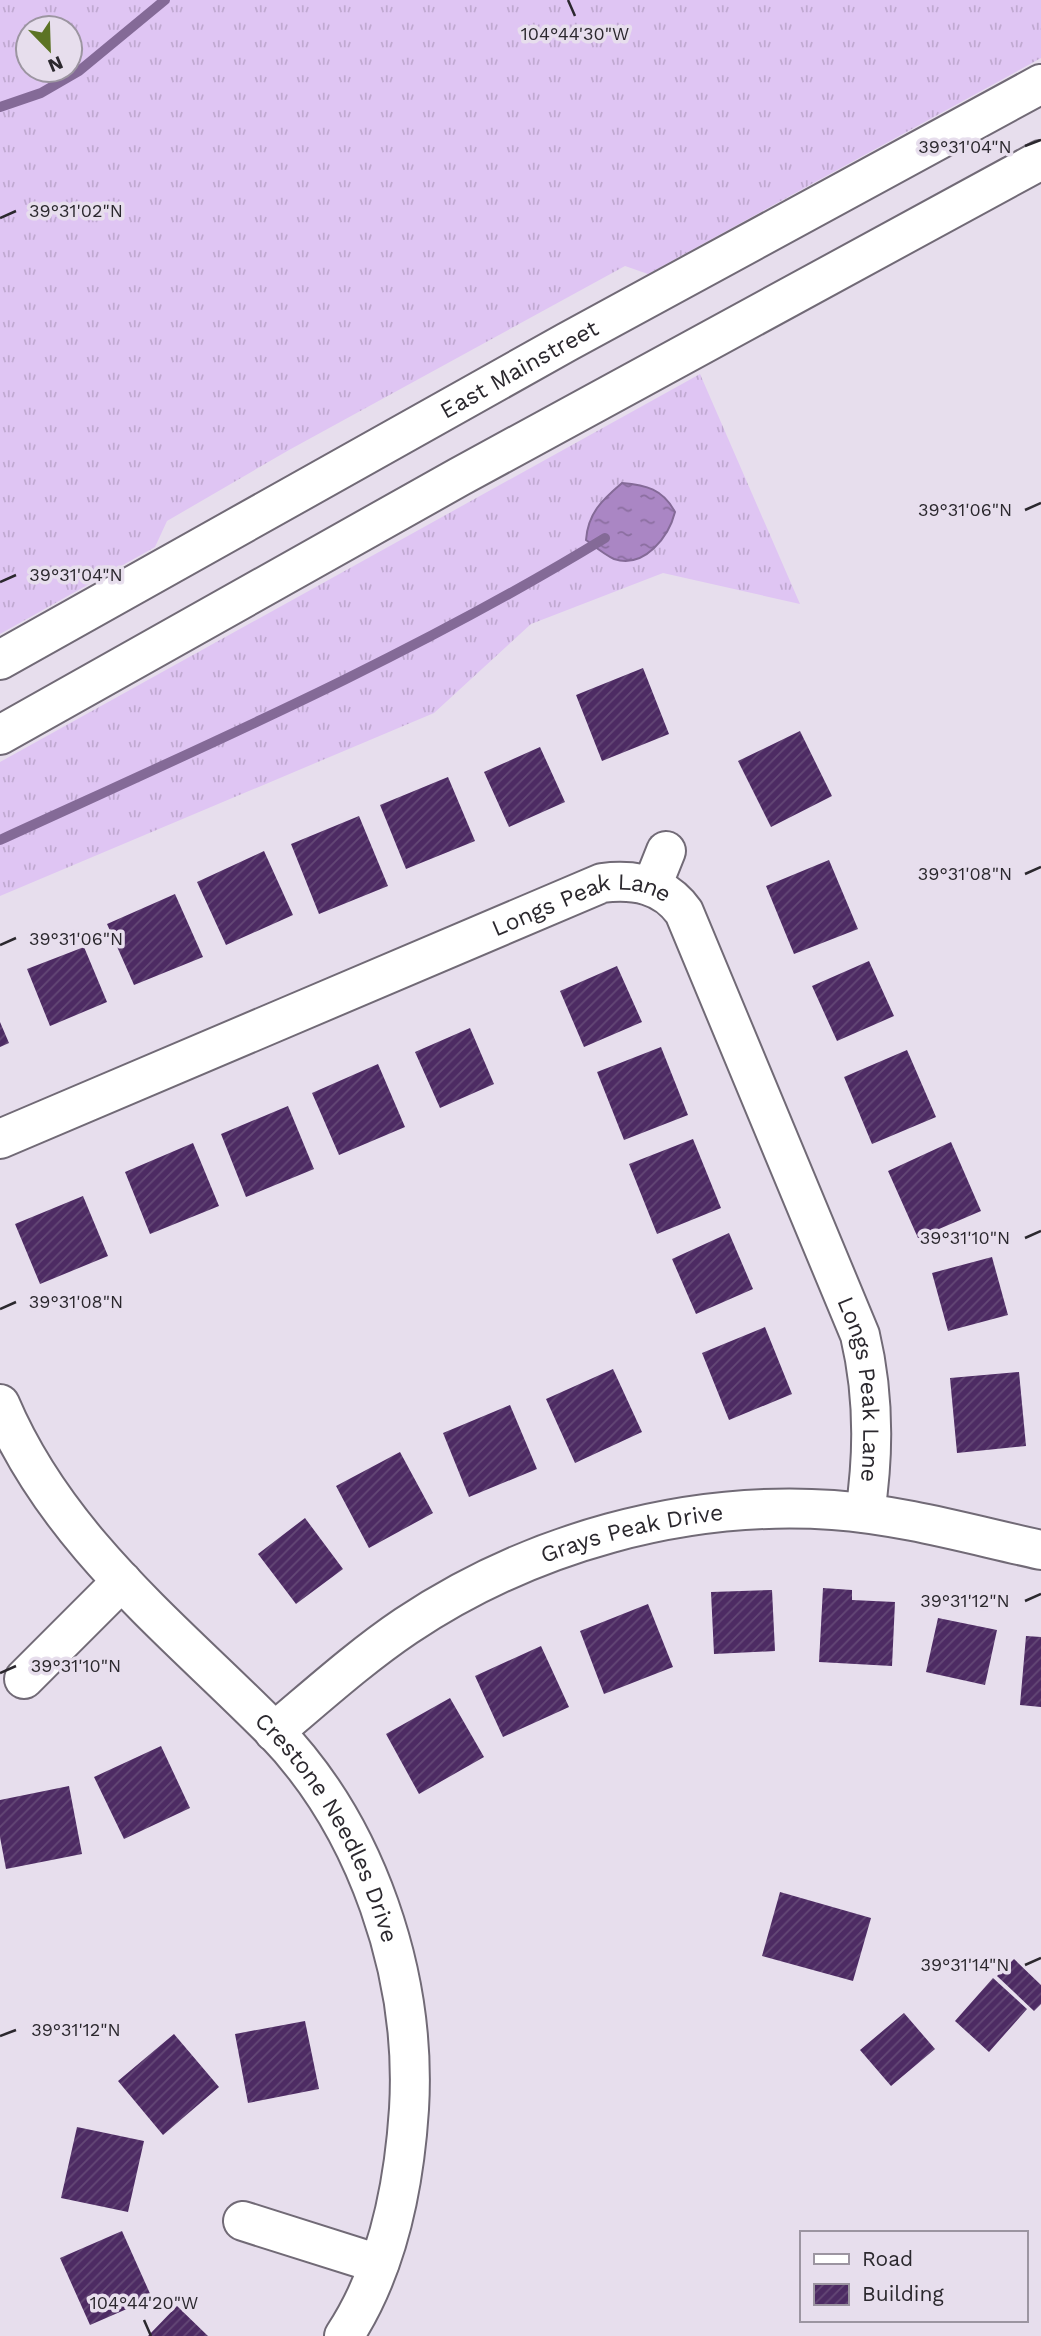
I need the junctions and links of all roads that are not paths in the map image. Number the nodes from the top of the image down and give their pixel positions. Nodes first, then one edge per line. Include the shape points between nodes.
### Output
1 (1041, 84) edge
2 (1041, 160) edge
3 (0, 660) edge
4 (0, 735) edge
5 (666, 851) dead end
6 (652, 886) junction
7 (0, 1139) edge
8 (0, 1404) edge
9 (865, 1513) junction
10 (1041, 1550) edge
11 (121, 1581) junction
12 (24, 1679) dead end
13 (274, 1731) junction
14 (243, 2221) dead end
15 (379, 2264) junction
16 (344, 2336) edge

1 - 3 street, East Mainstreet via 567,342
2 - 4 street via 459,477
5 - 6 street
6 - 7 street, Longs Peak Lane via 602,883
6 - 9 street, Longs Peak Lane via 684,912 860,1335 870,1391 871,1459
8 - 11 street, Crestone Needles Drive via 22,1454 50,1498
9 - 10 street, Grays Peak Drive
9 - 13 street, Grays Peak Drive via 799,1509 692,1517 622,1530 536,1557 404,1627
11 - 12 street
11 - 13 street, Crestone Needles Drive
13 - 15 street, Crestone Needles Drive via 348,1837 381,1913 396,1966 407,2031 409,2110 404,2169
14 - 15 street
15 - 16 street, Crestone Needles Drive

